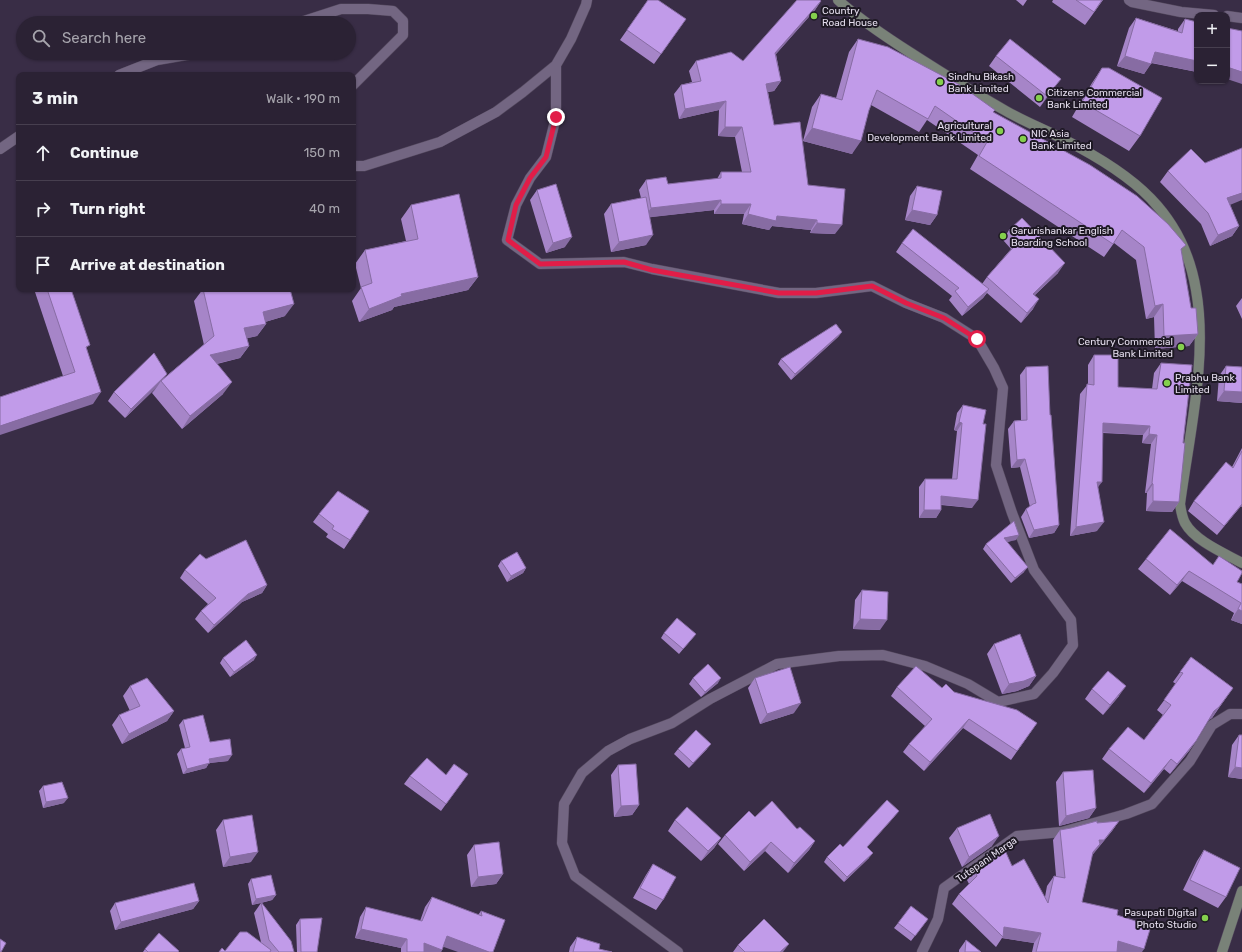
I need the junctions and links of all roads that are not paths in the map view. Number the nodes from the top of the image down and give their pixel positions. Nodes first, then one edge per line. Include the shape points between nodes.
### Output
1 (587, 0) edge
2 (838, 0) edge
3 (1129, 0) edge
4 (1194, 13) edge
5 (321, 16) edge
6 (1230, 16) edge
7 (1242, 18) edge
8 (157, 60) edge
9 (556, 65) junction
10 (127, 72) edge
11 (356, 82) edge
12 (16, 138) edge
13 (0, 149) edge
14 (356, 166) edge
15 (1242, 562) edge
16 (1242, 714) edge
17 (1242, 891) edge
18 (678, 952) edge
19 (922, 952) edge
20 (1222, 952) edge

1 - 9 street via 571,39
2 - 15 main road via 880,32 948,77 1008,112 1099,159 1132,181 1158,204 1176,229 1188,256 1196,290 1200,332 1197,392 1180,504 1182,516 1193,532 1204,541
3 - 4 street
5 - 11 street via 341,10 368,9 393,11 403,20 403,35
6 - 7 street
8 - 10 street
9 - 14 street via 496,112 440,142 364,166
9 - 18 street via 556,117 546,157 530,178 516,205 508,240 540,264 624,262 652,270 779,293 816,293 872,286 944,318 977,339 1003,388 996,465 1012,513 1034,570 1072,620 1073,644 1053,673 1034,694 998,702 968,684 925,666 883,655 839,656 776,664 672,722 608,751 582,773 564,804 562,843 575,876
12 - 13 street
16 - 19 street, Tutepani Marga via 1230,714 1212,725 1190,761 1152,804 1062,832 1018,836 944,888 938,919
17 - 20 main road

